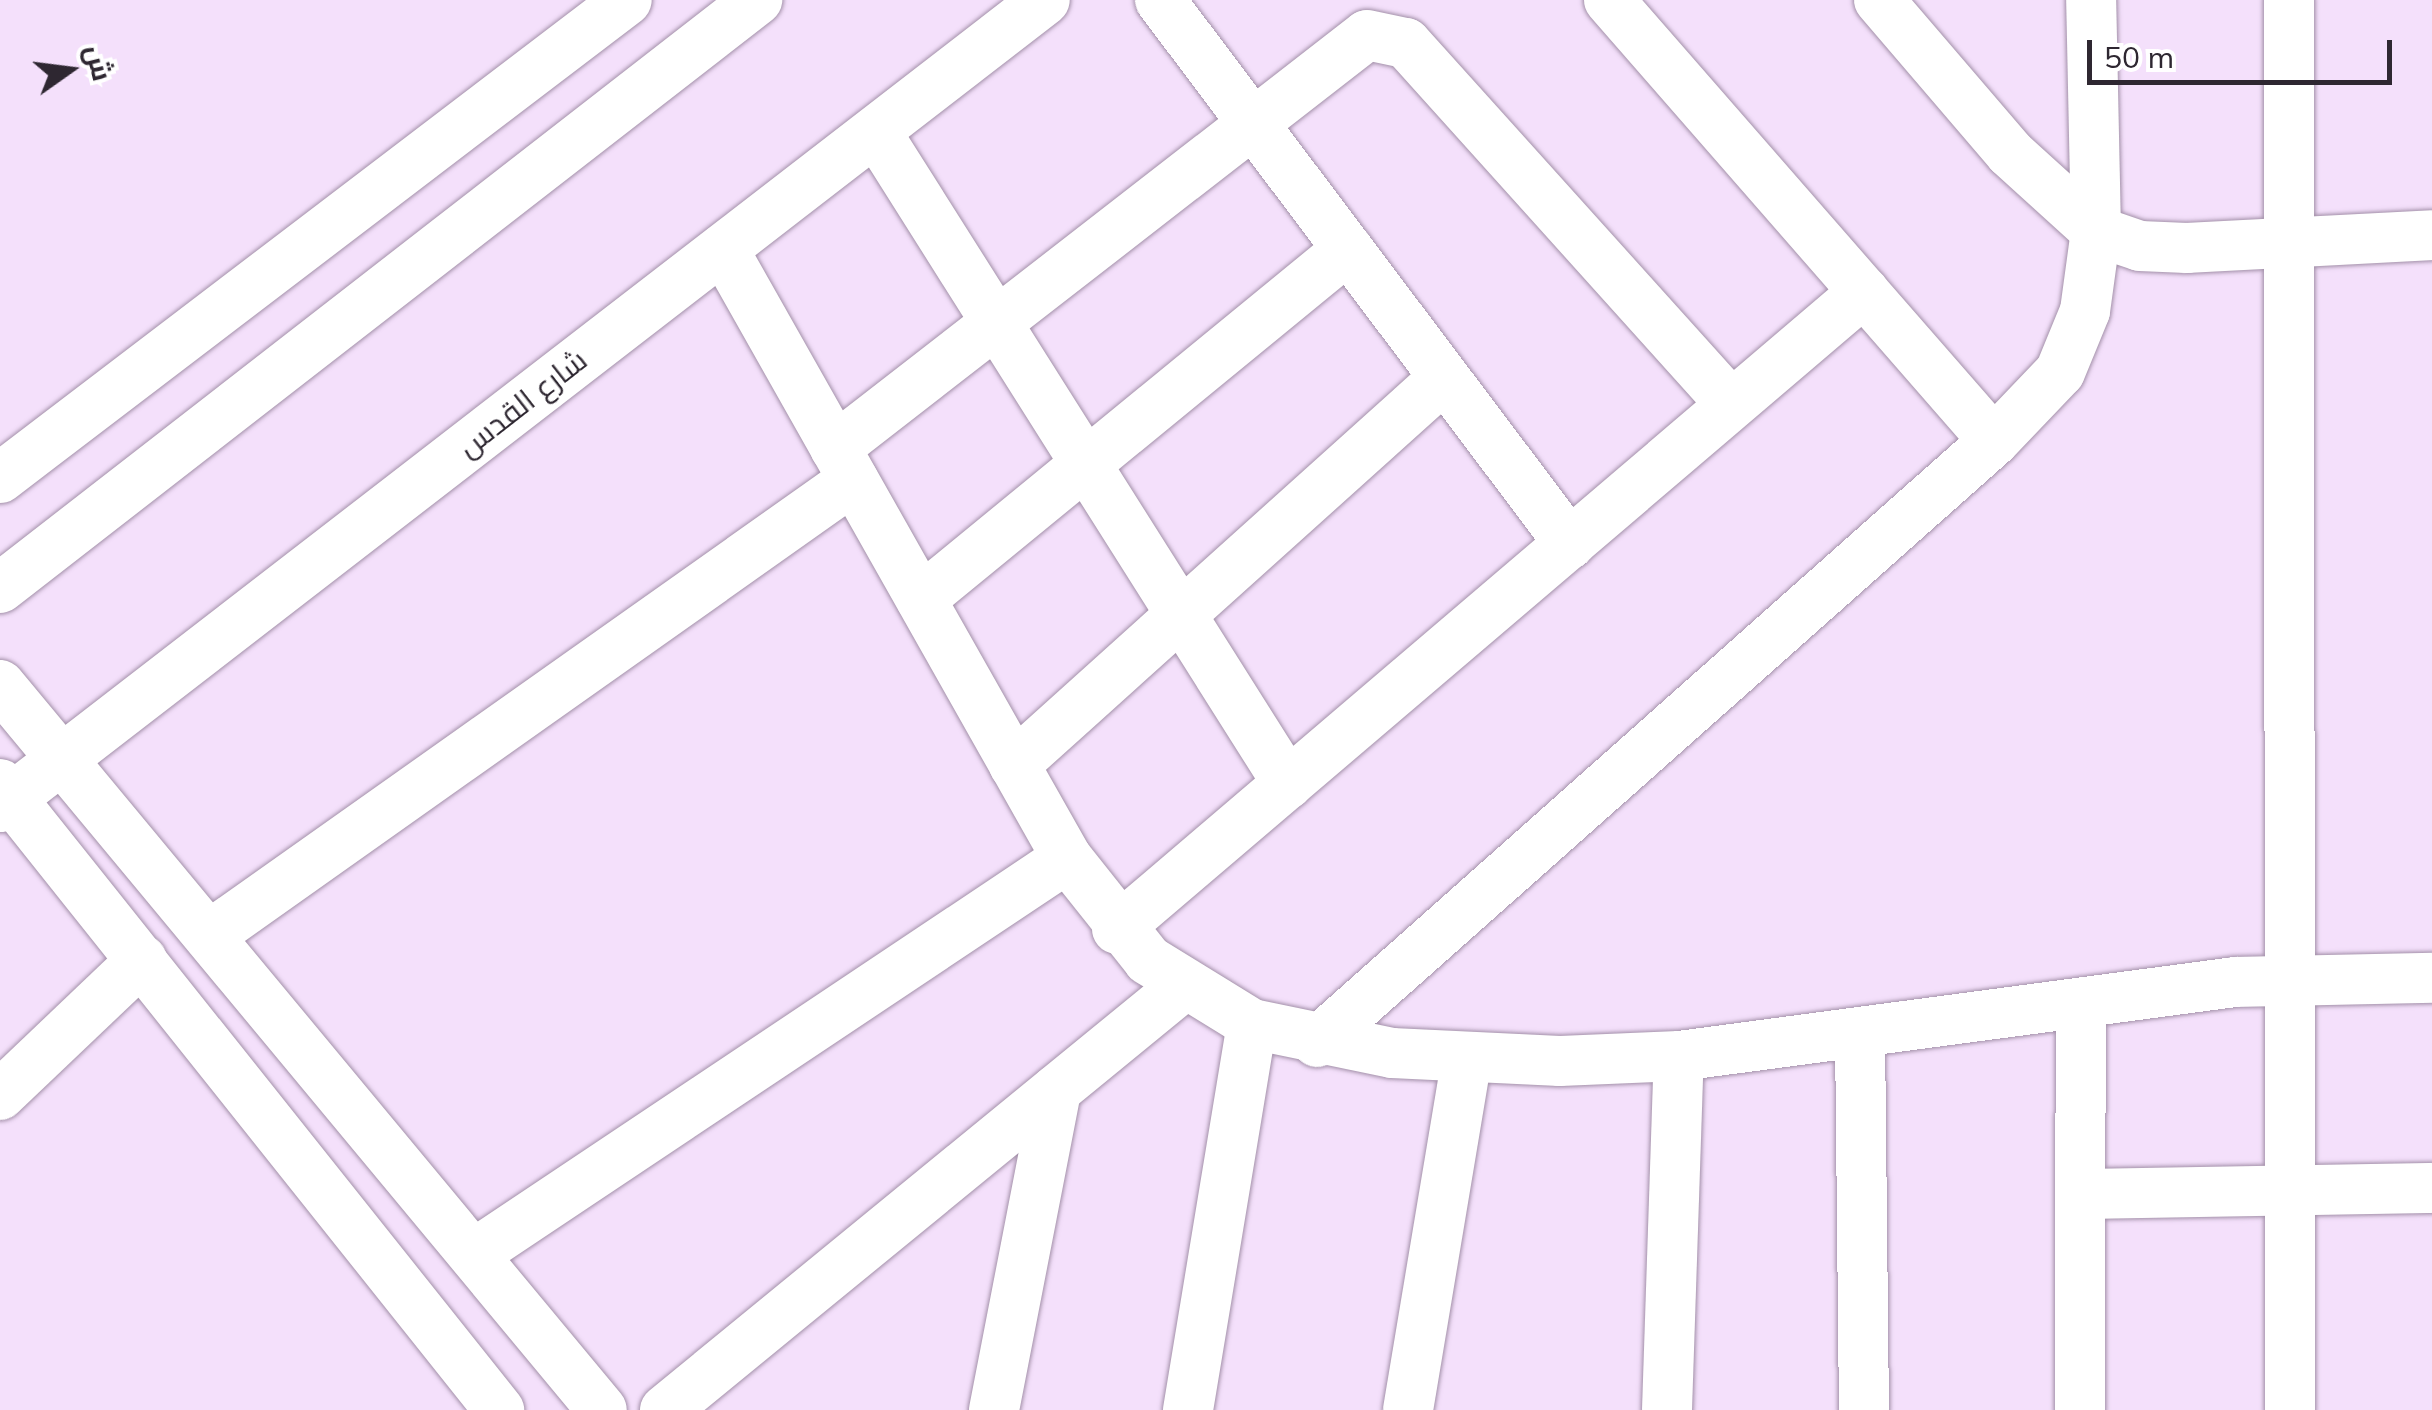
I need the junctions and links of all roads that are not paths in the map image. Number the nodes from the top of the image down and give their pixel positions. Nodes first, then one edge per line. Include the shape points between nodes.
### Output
1 (627, 0) edge
2 (758, 0) edge
3 (1044, 0) edge
4 (1160, 0) edge
5 (1610, 0) edge
6 (1879, 0) edge
7 (2091, 0) edge
8 (2289, 0) edge
9 (1251, 120) junction
10 (876, 132) junction
11 (2096, 231) junction
12 (2432, 235) edge
13 (2290, 242) junction
14 (722, 249) junction
15 (1348, 249) junction
16 (1864, 292) junction
17 (996, 322) junction
18 (1444, 378) junction
19 (1732, 404) junction
20 (1994, 441) junction
21 (844, 464) junction
22 (1086, 464) junction
23 (0, 478) edge
24 (1570, 544) junction
25 (0, 588) edge
26 (921, 599) junction
27 (1180, 616) junction
28 (0, 684) edge
29 (62, 758) junction
30 (1014, 765) junction
31 (1288, 784) junction
32 (4, 796) edge
33 (1067, 858) junction
34 (1117, 929) junction
35 (210, 935) junction
36 (142, 960) junction
37 (2432, 978) edge
38 (2289, 979) junction
39 (1182, 986) junction
40 (2081, 1003) junction
41 (1252, 1024) junction
42 (1860, 1032) junction
43 (1317, 1042) junction
44 (1679, 1056) junction
45 (1467, 1060) junction
46 (1056, 1090) junction
47 (0, 1095) edge
48 (2432, 1188) edge
49 (2290, 1190) junction
50 (2081, 1194) junction
51 (474, 1254) junction
52 (499, 1410) edge
53 (602, 1410) edge
54 (665, 1410) edge
55 (994, 1410) edge
56 (1188, 1410) edge
57 (1408, 1410) edge
58 (1666, 1410) edge
59 (1864, 1410) edge
60 (2080, 1410) edge
61 (2290, 1410) edge

1 - 23 street
2 - 25 street
3 - 10 street, شارع القدس
4 - 9 street
5 - 16 street
6 - 11 street via 2010,154
7 - 11 street
8 - 13 street
9 - 15 street
9 - 17 street
9 - 19 street via 1368,36 1406,43
10 - 14 street, شارع القدس
10 - 17 street
11 - 13 street via 2140,246
11 - 20 street via 2076,343 2060,372
12 - 13 street
13 - 38 street
14 - 21 street
14 - 29 street, شارع القدس
15 - 18 street
15 - 22 street
16 - 19 street
16 - 20 street
17 - 21 street
17 - 22 street
18 - 24 street
18 - 27 street
19 - 24 street
20 - 43 street
21 - 26 street
21 - 35 street
22 - 26 street
22 - 27 street
24 - 31 street
26 - 30 street
27 - 30 street
27 - 31 street
28 - 29 street
29 - 32 street, شارع القدس
29 - 35 street
30 - 33 street
31 - 34 street
32 - 36 street
33 - 34 street
33 - 51 street
34 - 39 street
35 - 51 street
36 - 47 street
36 - 52 street
37 - 38 street
38 - 40 street
38 - 49 street
39 - 41 street
39 - 46 street
40 - 42 street
40 - 50 street
41 - 43 street
41 - 56 street
42 - 44 street
42 - 59 street
43 - 45 street
44 - 45 street
44 - 58 street
45 - 57 street
46 - 54 street
46 - 55 street
48 - 49 street
49 - 50 street
49 - 61 street
50 - 60 street
51 - 53 street

